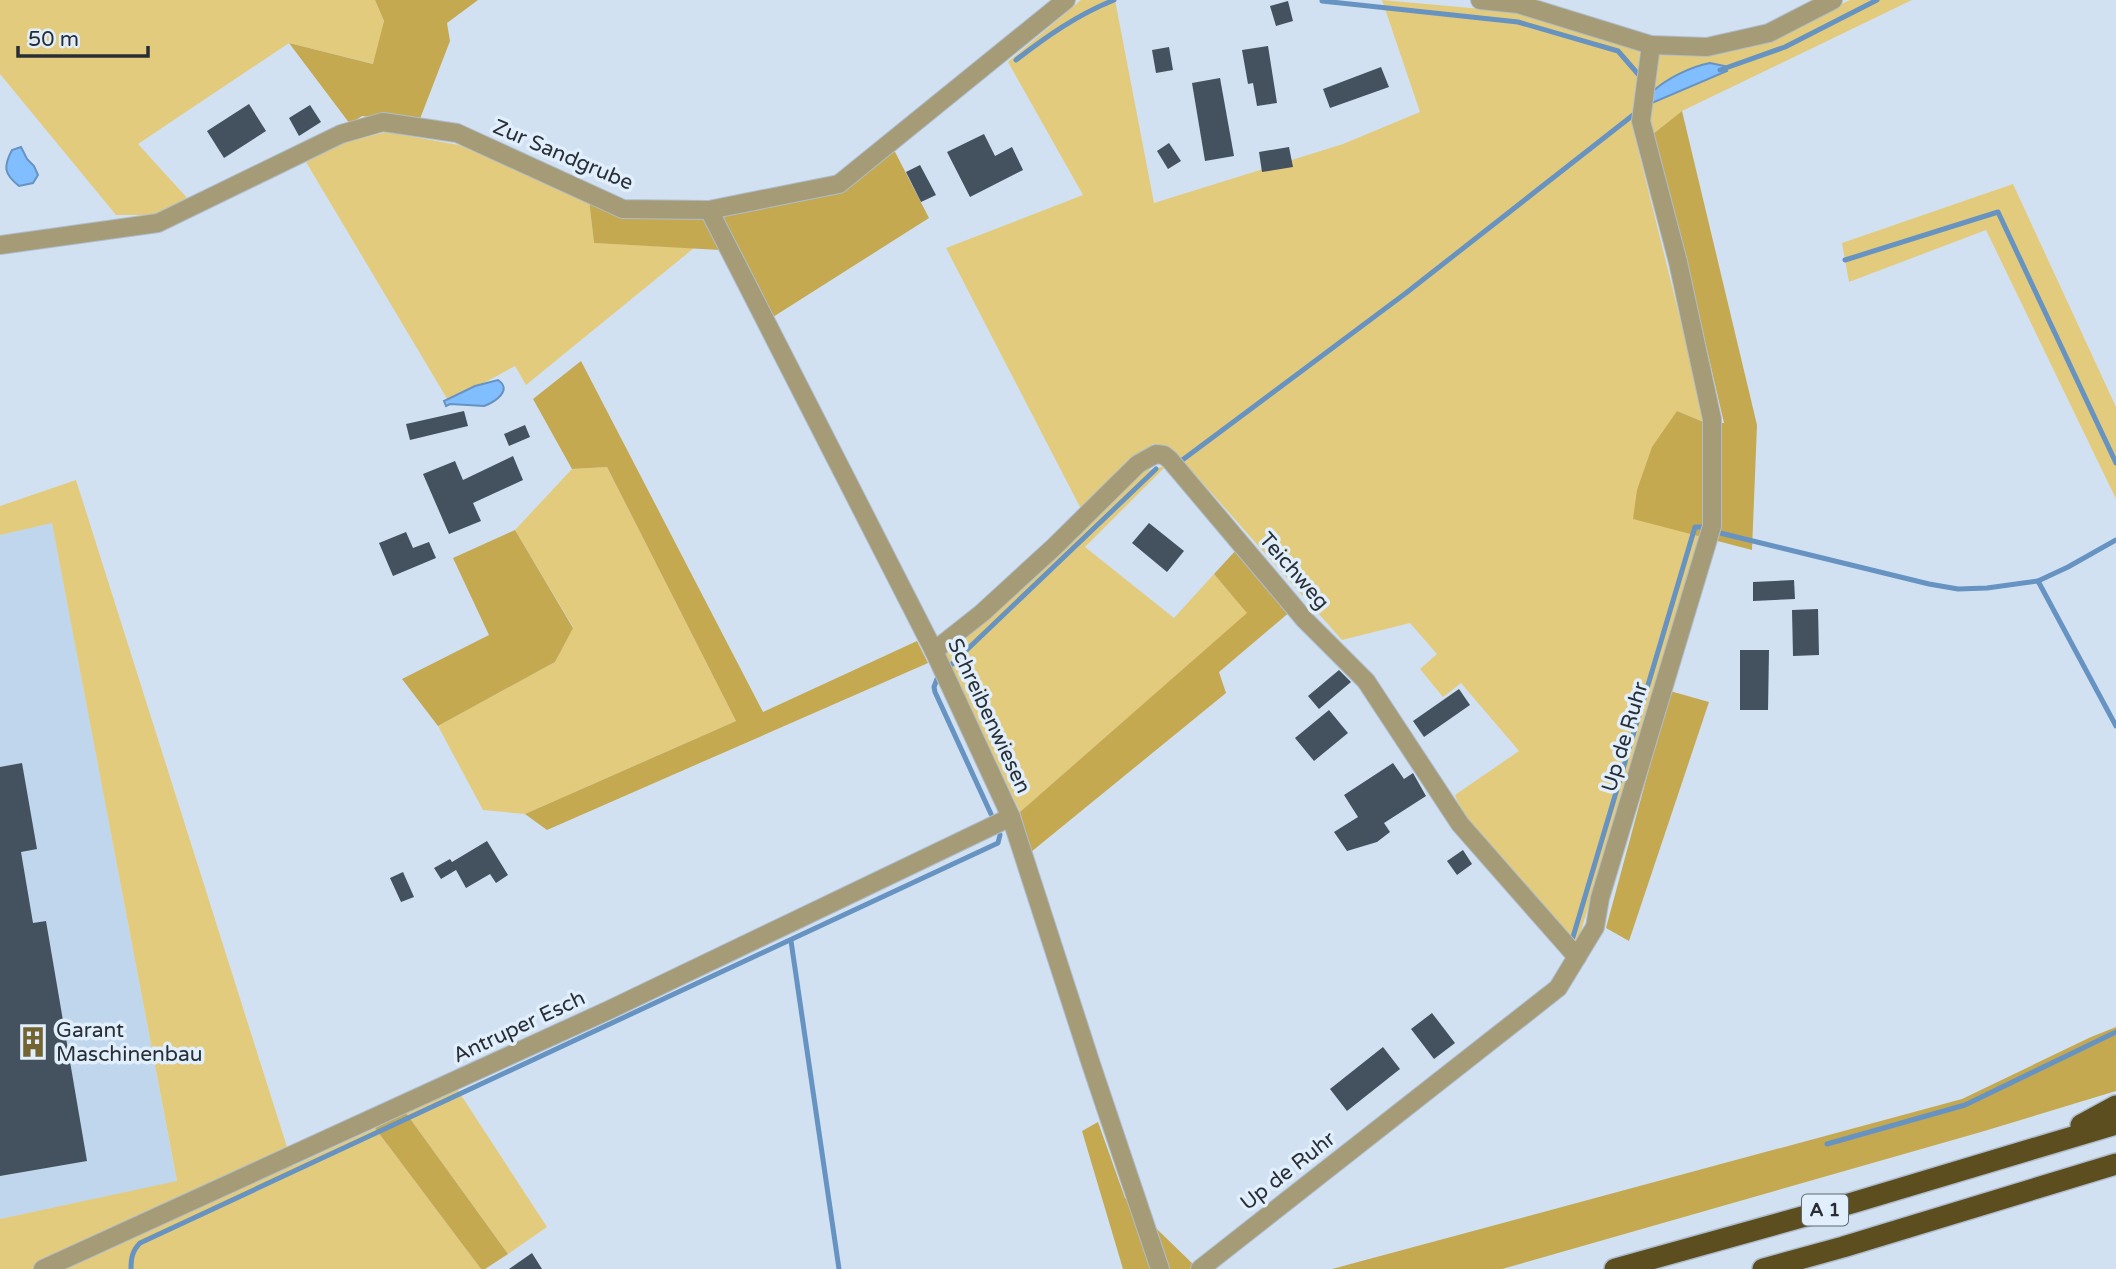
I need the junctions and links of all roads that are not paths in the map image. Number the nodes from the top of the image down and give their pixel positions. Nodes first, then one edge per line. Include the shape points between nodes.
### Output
1 (1066, 0) edge
2 (1480, 0) edge
3 (1833, 0) edge
4 (1651, 45) junction
5 (709, 211) junction
6 (0, 245) edge
7 (933, 651) junction
8 (1011, 817) junction
9 (1577, 957) junction
10 (2116, 1107) edge
11 (2116, 1124) edge
12 (2035, 1149) junction
13 (2116, 1164) edge
14 (43, 1269) edge
15 (1160, 1269) edge
16 (1200, 1269) edge
17 (1615, 1269) edge
18 (1763, 1269) edge

1 - 5 street, Zur Sandgrube via 839,184
2 - 4 street via 1518,4
3 - 4 street via 1769,33 1707,47
4 - 9 street, Up de Ruhr via 1641,121 1712,419 1712,526 1595,927
5 - 6 street, Zur Sandgrube via 623,209 457,133 383,122 341,134 158,223
5 - 7 street, Schreibenwiesen
7 - 8 street, Schreibenwiesen
7 - 9 street, Teichweg via 982,613 1138,464 1156,454 1164,455 1305,620 1366,681 1460,824
8 - 14 street, Antruper Esch via 609,1010
8 - 15 street, Schreibenwiesen
9 - 16 street, Up de Ruhr via 1558,988
10 - 12 highway
11 - 12 highway, A 1
12 - 17 highway, A 1
13 - 18 highway, A 1

